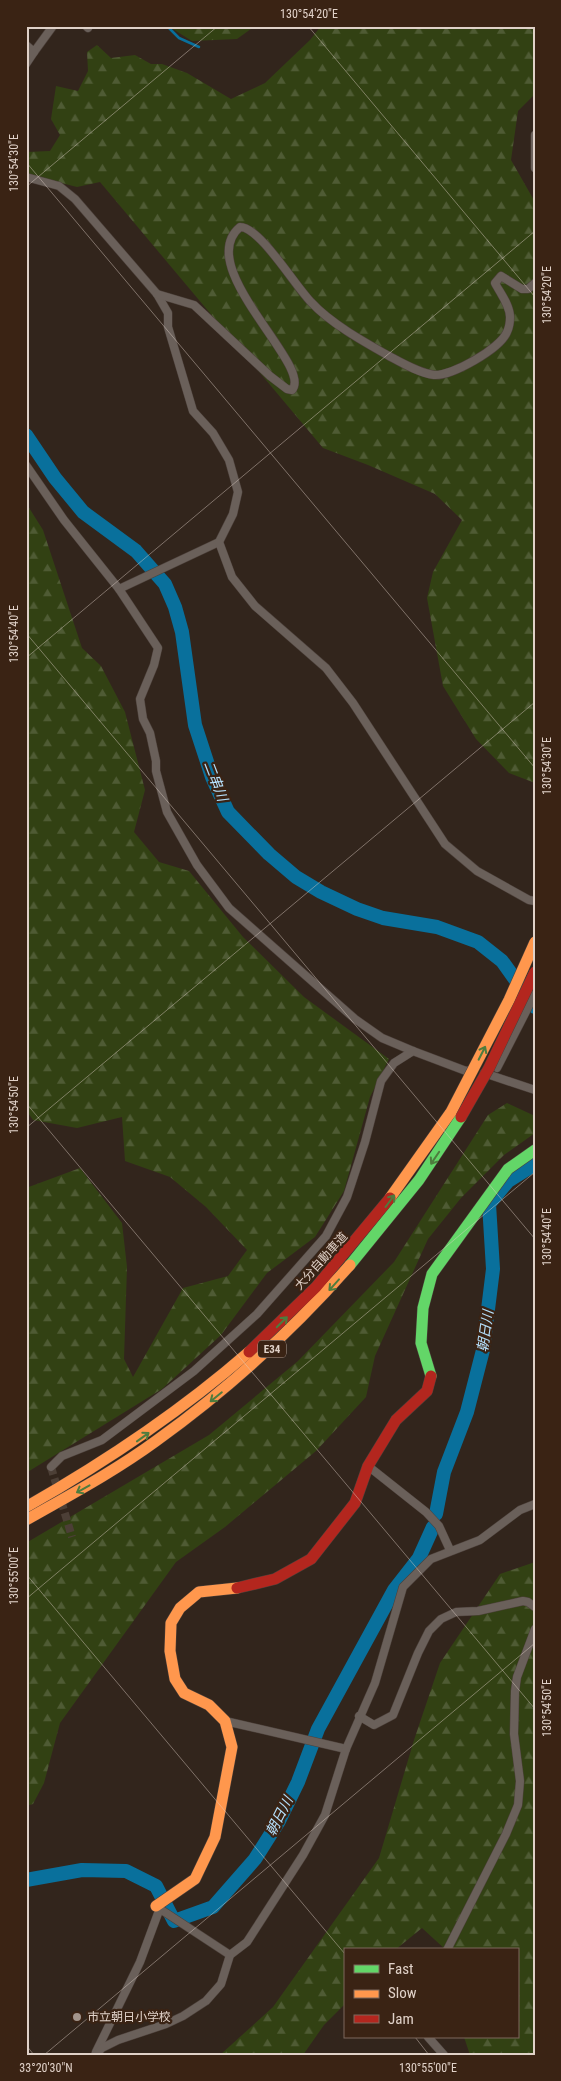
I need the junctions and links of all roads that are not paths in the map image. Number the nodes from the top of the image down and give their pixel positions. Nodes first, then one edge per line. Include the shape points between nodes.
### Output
1 (53, 26) edge
2 (26, 45) edge
3 (34, 52) junction
4 (26, 64) edge
5 (535, 135) edge
6 (535, 168) edge
7 (26, 177) edge
8 (535, 283) edge
9 (158, 294) junction
10 (26, 466) edge
11 (219, 542) junction
12 (119, 589) junction
13 (535, 901) edge
14 (535, 942) edge
15 (535, 972) edge
16 (535, 994) edge
17 (414, 1051) junction
18 (493, 1076) junction
19 (535, 1090) edge
20 (456, 1114) junction
21 (535, 1150) edge
22 (368, 1466) junction
23 (51, 1467) dead end
24 (535, 1504) edge
25 (26, 1507) edge
26 (26, 1520) edge
27 (450, 1550) junction
28 (535, 1607) edge
29 (535, 1629) edge
30 (359, 1716) junction
31 (224, 1721) junction
32 (346, 1749) junction
33 (158, 1907) junction
34 (448, 1948) edge
35 (230, 1955) junction
36 (429, 2038) edge
37 (94, 2055) edge
38 (444, 2055) edge

1 - 3 street
2 - 3 street
3 - 4 street
5 - 6 street
7 - 9 street via 59,186 75,199
8 - 9 street via 528,289 522,289 500,276 495,283 510,310 507,333 479,358 451,373 435,375 389,356 353,335 311,303 254,232 240,227 231,236 228,247 232,268 251,308 296,378 296,386 292,390 256,364 194,305
9 - 11 street via 168,313 168,327 193,411 213,433 229,460 238,492 233,514
10 - 12 street
11 - 12 street
11 - 13 street via 232,577 255,606 326,668 445,844 477,871
12 - 17 street via 158,648 140,699 143,719 150,733 167,812 197,865 229,908 355,1019 382,1038
20 -> 14 main road, 大分自動車道 / E34, bridge
15 - 20 main road, 大分自動車道 / E34, bridge via 502,1041
16 - 18 street
17 - 18 street via 466,1071 470,1069
17 - 23 street via 394,1063 381,1081 347,1197 326,1236 257,1314 194,1371 110,1434 88,1447 62,1456
18 - 19 street
25 -> 20 main road, 大分自動車道 / E34 via 130,1447 213,1385 258,1346 352,1248
20 -> 26 main road, 大分自動車道 / E34 via 400,1207 361,1256 267,1354 207,1404 136,1456
21 - 22 main road via 508,1168 432,1274 423,1308 421,1343 431,1374 427,1391 396,1420
22 - 27 street via 426,1512 439,1526
22 - 31 main road via 355,1503 311,1559 276,1579 250,1586 199,1592 180,1608 171,1623 170,1651 175,1679 184,1693 209,1705
24 - 27 street via 520,1510 480,1540
27 - 30 street via 431,1559 403,1587 375,1682
28 - 30 street via 523,1601 446,1615 429,1631 393,1715 374,1725
29 - 34 street via 514,1691 520,1781 518,1805
30 - 32 street
31 - 32 street
31 - 33 main road via 232,1747 214,1837 195,1879
32 - 35 street via 325,1815 308,1847 247,1942
33 - 35 street
33 - 37 street via 140,1962
35 - 37 street via 221,1984 206,2001 166,2024 118,2040
36 - 38 street

